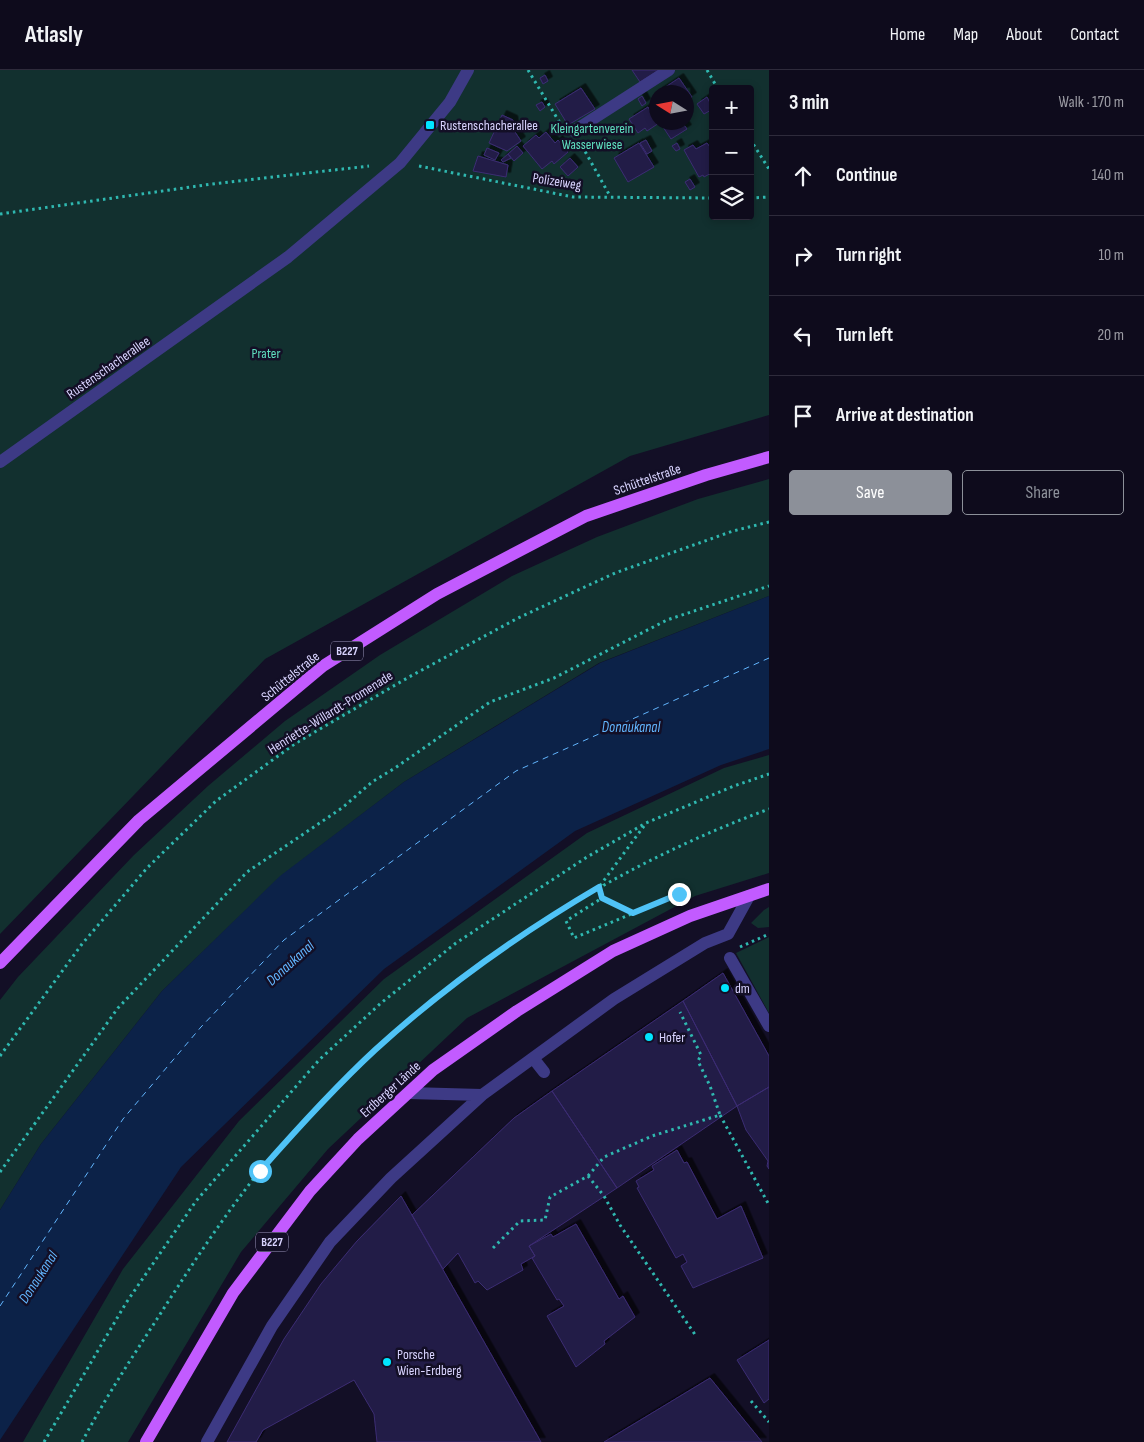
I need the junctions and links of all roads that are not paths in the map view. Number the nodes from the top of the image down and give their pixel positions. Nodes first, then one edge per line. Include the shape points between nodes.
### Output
1 (468, 70) edge
2 (668, 70) edge
3 (574, 131) road end
4 (769, 457) edge
5 (0, 462) edge
6 (769, 889) edge
7 (749, 896) junction
8 (730, 958) road end
9 (0, 963) edge
10 (769, 1026) edge
11 (533, 1058) junction
12 (544, 1072) dead end
13 (408, 1092) junction
14 (482, 1094) junction
15 (146, 1442) edge
16 (207, 1442) edge

1 - 5 street, Rustenschacherallee via 450,102 400,162 288,258
2 - 3 street
4 - 9 main road, Schüttelstraße / B227 via 586,516 437,594 323,666 139,820
6 - 7 main road, Erdberger Lände / B227
7 - 11 street via 728,934 706,943 614,999
7 - 13 main road, Erdberger Lände / B227 via 690,916 613,951 516,1011 433,1070
8 - 10 street
11 - 12 street
11 - 14 street
13 - 14 street
13 - 15 main road, Erdberger Lände / B227 via 310,1191 232,1293
14 - 16 street via 391,1178 330,1242 272,1326

